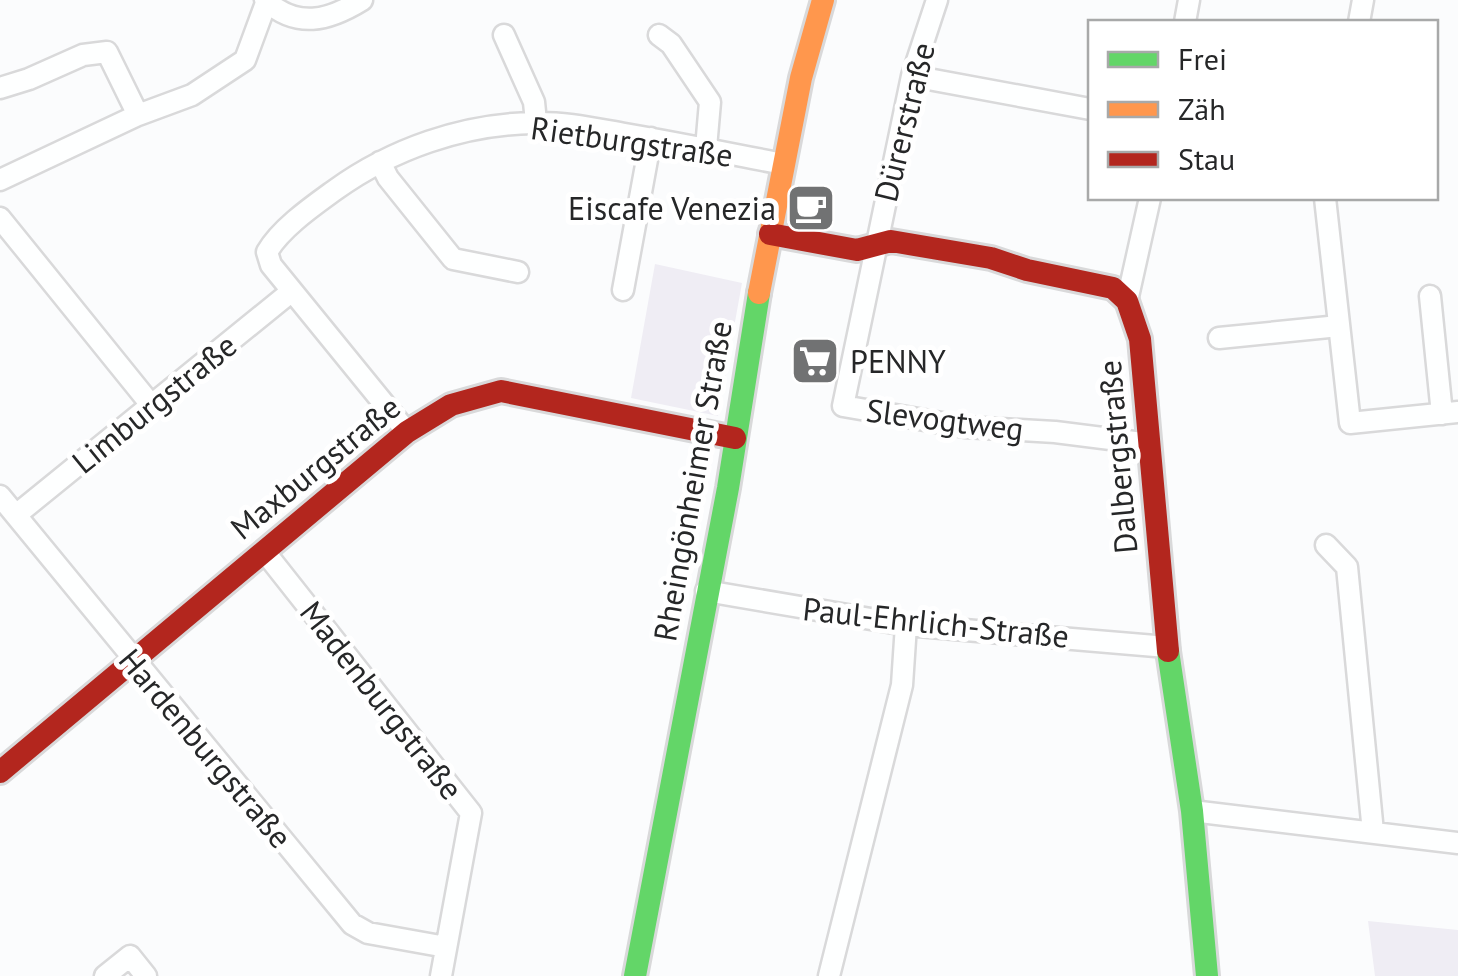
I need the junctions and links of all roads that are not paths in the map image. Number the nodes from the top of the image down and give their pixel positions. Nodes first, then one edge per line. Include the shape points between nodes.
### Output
1 (362, 0) edge
2 (823, 0) edge
3 (937, 0) edge
4 (265, 2) edge
5 (660, 35) dead end
6 (504, 36) dead end
7 (912, 76) junction
8 (0, 88) edge
9 (1088, 109) edge
10 (138, 115) junction
11 (536, 122) junction
12 (651, 138) junction
13 (706, 148) junction
14 (380, 162) junction
15 (783, 164) junction
16 (0, 180) edge
17 (1150, 200) edge
18 (1325, 200) edge
19 (0, 218) edge
20 (770, 234) junction
21 (874, 245) junction
22 (518, 272) dead end
23 (623, 290) dead end
24 (292, 291) junction
25 (1430, 296) dead end
26 (1127, 301) junction
27 (1339, 326) junction
28 (1219, 338) dead end
29 (152, 406) junction
30 (1450, 413) edge
31 (407, 432) junction
32 (735, 438) junction
33 (1150, 444) junction
34 (0, 496) edge
35 (16, 515) junction
36 (1326, 545) dead end
37 (264, 551) junction
38 (706, 591) junction
39 (906, 625) junction
40 (1167, 647) junction
41 (133, 660) junction
42 (0, 772) edge
43 (1192, 811) junction
44 (1373, 832) junction
45 (1458, 842) edge
46 (446, 948) junction
47 (106, 976) edge
48 (146, 976) edge
49 (441, 976) edge
50 (636, 976) edge
51 (830, 976) edge
52 (1207, 976) edge

1 - 4 street via 328,19 309,20
2 - 15 street, Rheingönheimer Straße
3 - 7 street, Dürerstraße
4 - 10 street via 246,60 192,95
5 - 13 street via 710,102
6 - 11 street via 534,102
7 - 9 street
7 - 21 street, Dürerstraße
8 - 10 street via 106,52
10 - 16 street
11 - 12 street, Rietburgstraße
11 - 14 street, Rietburgstraße via 440,138
12 - 13 street, Rietburgstraße
12 - 23 street
13 - 15 street, Rietburgstraße
14 - 22 street via 452,259
14 - 24 street, Rietburgstraße via 272,244 270,265
15 - 20 street, Rheingönheimer Straße
17 - 26 street
18 - 27 street
19 - 29 street
20 - 21 street via 857,250
20 - 32 street, Rheingönheimer Straße
21 - 26 street via 892,241 991,258 1113,288
21 - 33 street, Slevogtweg via 843,406 965,427
24 - 29 street, Limburgstraße
24 - 31 street, Rietburgstraße
25 - 30 street
26 - 33 street, Dalbergstraße via 1140,339
27 - 28 street
27 - 30 street via 1350,423
29 - 35 street, Limburgstraße
31 - 32 street, Maxburgstraße via 441,407 501,391
31 - 37 street, Maxburgstraße
32 - 38 street, Rheingönheimer Straße
33 - 40 street, Dalbergstraße
34 - 35 street, Hardenburgstraße
35 - 41 street, Hardenburgstraße
36 - 44 street via 1347,567
37 - 41 street, Maxburgstraße
37 - 46 street, Madenburgstraße via 471,813
38 - 39 street, Paul-Ehrlich-Straße
38 - 50 street, Rheingönheimer Straße
39 - 40 street, Paul-Ehrlich-Straße
39 - 51 street via 902,685
40 - 43 street, Dalbergstraße
41 - 42 street, Maxburgstraße
41 - 46 street, Hardenburgstraße via 352,924
43 - 44 street
43 - 52 street, Dalbergstraße
44 - 45 street
46 - 49 street, Madenburgstraße
47 - 48 street via 130,956

